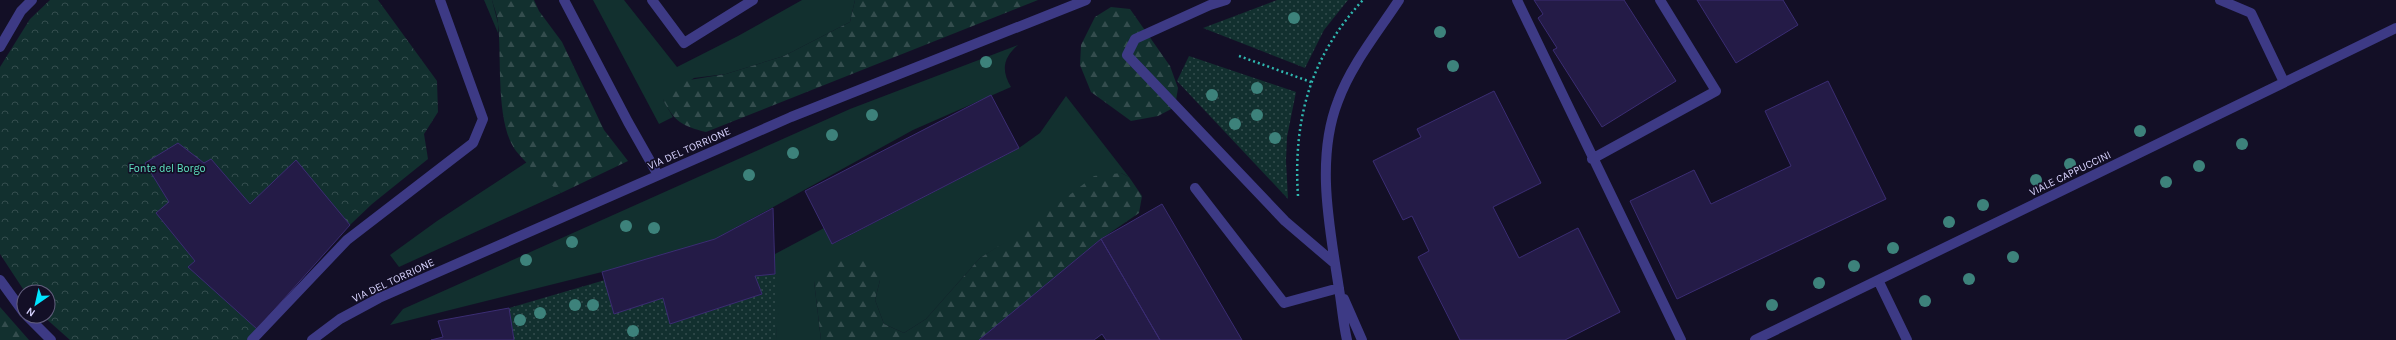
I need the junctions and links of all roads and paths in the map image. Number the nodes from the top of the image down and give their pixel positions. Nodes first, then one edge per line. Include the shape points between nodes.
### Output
1 (32, 0) edge
2 (440, 0) edge
3 (564, 0) edge
4 (652, 0) edge
5 (753, 0) edge
6 (1086, 0) edge
7 (1226, 0) edge
8 (1399, 0) edge
9 (1517, 0) edge
10 (1660, 0) edge
11 (2220, 0) edge
12 (2396, 28) edge
13 (0, 47) edge
14 (1239, 56) dead end
15 (1311, 82) dead end
16 (2284, 82) junction
17 (1592, 159) junction
18 (658, 175) junction
19 (1195, 188) dead end
20 (1333, 262) junction
21 (0, 280) edge
22 (1878, 280) junction
23 (1339, 288) junction
24 (16, 302) edge
25 (35, 324) edge
26 (51, 340) edge
27 (252, 340) edge
28 (312, 340) edge
29 (1347, 340) edge
30 (1362, 340) edge
31 (1681, 340) edge
32 (1755, 340) edge
33 (1907, 340) edge

1 - 13 street via 21,11
2 - 27 street via 483,119 473,143 347,240
3 - 18 street
4 - 5 street via 684,43
6 - 18 street, VIA DEL TORRIONE via 790,116
7 - 20 street via 1135,39 1127,55 1285,221
8 - 20 street via 1360,60 1338,99 1332,116 1327,149 1328,226
9 - 17 street
10 - 17 street via 1716,90
11 - 16 street via 2251,13
12 - 16 street, VIALE CAPPUCCINI
14 - 15 path
16 - 22 street, VIALE CAPPUCCINI
17 - 31 street
18 - 28 street, VIA DEL TORRIONE via 379,298 340,319
19 - 23 street via 1284,303
20 - 23 street
21 - 24 street
22 - 32 street, VIALE CAPPUCCINI
22 - 33 street
23 - 29 street
23 - 30 street
25 - 26 street

